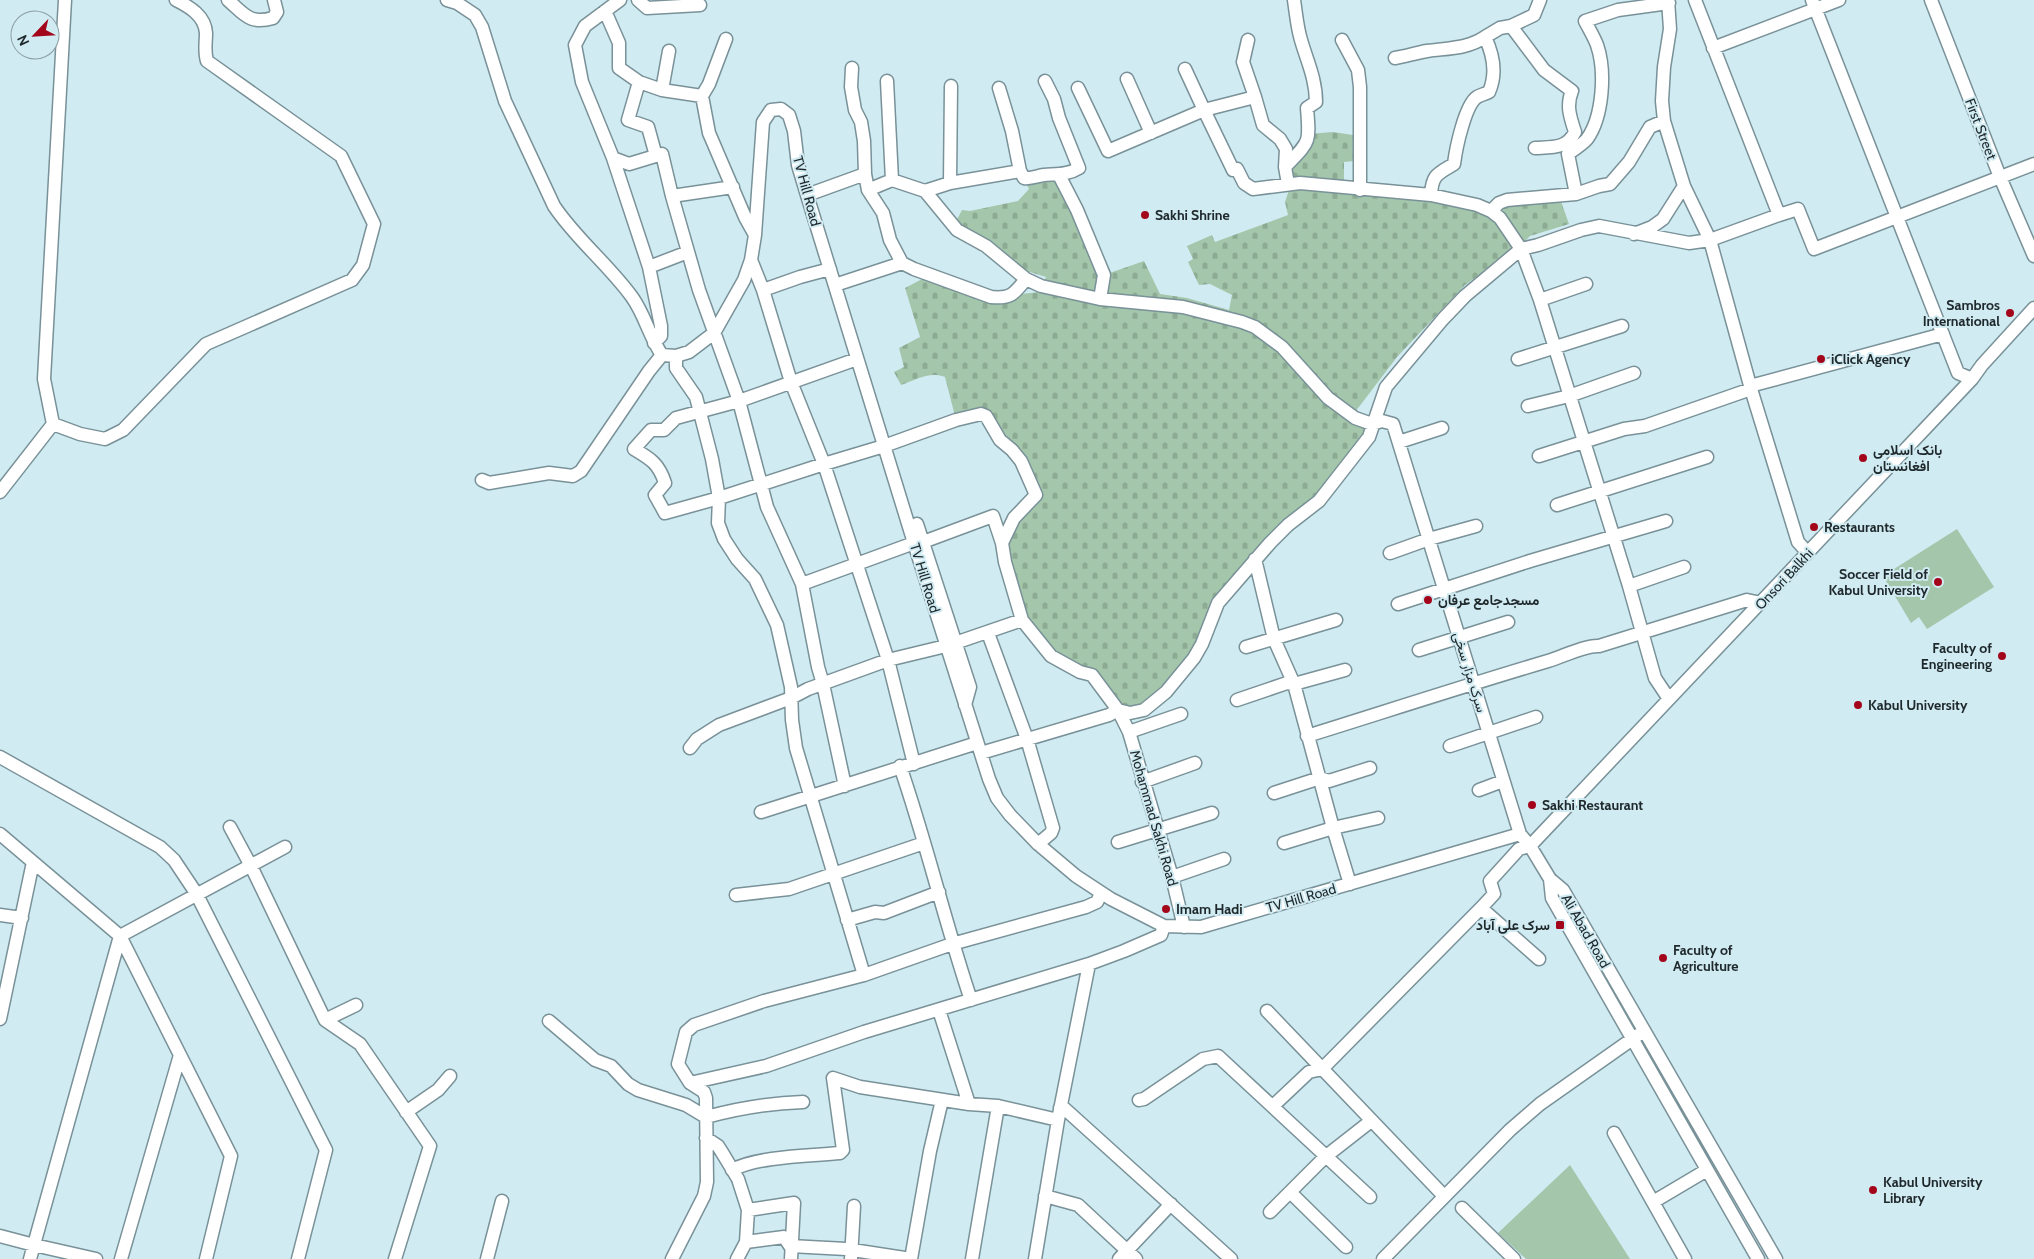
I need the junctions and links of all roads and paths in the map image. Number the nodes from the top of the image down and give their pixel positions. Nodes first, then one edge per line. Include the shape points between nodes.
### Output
1 (65, 0) edge
2 (176, 0) edge
3 (228, 0) edge
4 (274, 0) edge
5 (447, 0) edge
6 (620, 0) edge
7 (638, 0) edge
8 (1294, 0) edge
9 (1540, 0) edge
10 (1695, 0) edge
11 (1839, 0) edge
12 (1931, 0) edge
13 (1669, 2) edge
14 (700, 5) dead end
15 (1814, 5) edge
16 (605, 11) junction
17 (1512, 26) junction
18 (1485, 37) junction
19 (726, 39) dead end
20 (1248, 40) dead end
21 (1342, 40) dead end
22 (1713, 48) junction
23 (669, 51) dead end
24 (1395, 58) dead end
25 (852, 68) dead end
26 (1186, 69) dead end
27 (1127, 79) dead end
28 (887, 81) dead end
29 (1045, 81) dead end
30 (639, 82) junction
31 (951, 86) dead end
32 (999, 88) dead end
33 (1078, 88) dead end
34 (662, 90) junction
35 (702, 96) junction
36 (1255, 97) junction
37 (1204, 110) junction
38 (1664, 121) junction
39 (1151, 133) junction
40 (1536, 148) dead end
41 (656, 156) junction
42 (613, 158) junction
43 (2034, 164) edge
44 (1286, 167) junction
45 (1020, 171) junction
46 (866, 174) junction
47 (1059, 175) junction
48 (2000, 177) junction
49 (892, 180) junction
50 (950, 183) junction
51 (1288, 184) junction
52 (1684, 186) junction
53 (733, 188) junction
54 (868, 190) junction
55 (1360, 190) junction
56 (925, 191) junction
57 (1576, 194) junction
58 (807, 195) junction
59 (1431, 195) junction
60 (672, 196) junction
61 (1491, 211) junction
62 (1779, 215) junction
63 (1898, 217) junction
64 (755, 234) junction
65 (1634, 234) junction
66 (1710, 240) junction
67 (1521, 249) junction
68 (688, 252) junction
69 (2034, 256) edge
70 (750, 260) junction
71 (902, 263) junction
72 (649, 267) junction
73 (830, 269) junction
74 (1026, 280) junction
75 (1586, 284) dead end
76 (835, 285) junction
77 (763, 290) junction
78 (1100, 299) junction
79 (1540, 300) junction
80 (2034, 308) edge
81 (1622, 326) dead end
82 (714, 333) junction
83 (1943, 334) junction
84 (654, 343) junction
85 (1554, 347) junction
86 (662, 355) junction
87 (676, 356) junction
88 (858, 359) junction
89 (1518, 359) dead end
90 (1634, 373) dead end
91 (1972, 379) junction
92 (791, 382) junction
93 (1751, 388) junction
94 (1569, 396) junction
95 (739, 401) junction
96 (1528, 406) dead end
97 (699, 411) junction
98 (53, 424) junction
99 (1372, 424) junction
100 (1442, 428) dead end
101 (1399, 442) junction
102 (1583, 443) junction
103 (884, 446) junction
104 (1539, 456) dead end
105 (1707, 457) dead end
106 (824, 464) junction
107 (482, 480) dead end
108 (761, 484) junction
109 (1598, 491) junction
110 (0, 492) edge
111 (719, 498) junction
112 (1557, 505) dead end
113 (1666, 521) dead end
114 (1476, 526) dead end
115 (1613, 536) junction
116 (1429, 539) junction
117 (918, 543) junction
118 (1002, 543) junction
119 (1390, 553) dead end
120 (1808, 553) junction
121 (1255, 559) junction
122 (855, 563) junction
123 (1684, 567) dead end
124 (802, 584) junction
125 (1629, 586) junction
126 (1444, 590) junction
127 (1761, 603) junction
128 (1398, 604) dead end
129 (1022, 620) junction
130 (1336, 620) dead end
131 (1508, 622) dead end
132 (988, 633) junction
133 (1642, 634) junction
134 (1274, 638) junction
135 (1459, 638) junction
136 (951, 644) junction
137 (1246, 647) dead end
138 (1419, 650) dead end
139 (888, 660) junction
140 (1345, 670) dead end
141 (1473, 683) junction
142 (823, 684) junction
143 (1294, 684) junction
144 (791, 698) junction
145 (1669, 699) junction
146 (1237, 700) dead end
147 (1118, 710) junction
148 (1181, 714) dead end
149 (1536, 717) dead end
150 (1129, 732) junction
151 (1489, 734) junction
152 (1307, 736) junction
153 (1027, 739) junction
154 (1450, 746) dead end
155 (690, 748) dead end
156 (979, 748) junction
157 (0, 757) edge
158 (914, 764) junction
159 (1195, 764) dead end
160 (900, 766) junction
161 (1370, 768) dead end
162 (1320, 778) junction
163 (1503, 781) junction
164 (1142, 782) junction
165 (845, 786) junction
166 (1479, 790) dead end
167 (1274, 794) dead end
168 (810, 797) junction
169 (761, 812) dead end
170 (1212, 813) dead end
171 (1378, 818) dead end
172 (230, 827) dead end
173 (1333, 828) junction
174 (1158, 829) junction
175 (0, 834) edge
176 (1520, 834) junction
177 (1118, 842) dead end
178 (924, 843) junction
179 (1284, 843) dead end
180 (1038, 844) junction
181 (1530, 846) junction
182 (285, 847) dead end
183 (1224, 859) dead end
184 (34, 862) junction
185 (251, 866) junction
186 (832, 874) junction
187 (1172, 877) junction
188 (1550, 879) junction
189 (1350, 884) junction
190 (939, 892) junction
191 (196, 893) junction
192 (1101, 893) junction
193 (736, 895) dead end
194 (1482, 908) junction
195 (0, 915) edge
196 (22, 918) junction
197 (847, 920) junction
198 (1164, 926) junction
199 (1184, 927) junction
200 (120, 936) junction
201 (952, 944) junction
202 (1539, 959) dead end
203 (1089, 964) junction
204 (864, 975) junction
205 (3, 997) edge
206 (971, 1000) junction
207 (356, 1004) dead end
208 (939, 1010) junction
209 (1267, 1011) dead end
210 (0, 1019) edge
211 (325, 1020) junction
212 (549, 1021) dead end
213 (1644, 1030) junction
214 (1632, 1039) junction
215 (180, 1055) junction
216 (1322, 1069) junction
217 (450, 1076) dead end
218 (690, 1083) junction
219 (942, 1100) junction
220 (1139, 1100) dead end
221 (803, 1102) dead end
222 (969, 1104) junction
223 (998, 1106) junction
224 (1273, 1106) junction
225 (406, 1112) junction
226 (1059, 1114) junction
227 (706, 1117) junction
228 (1371, 1121) junction
229 (1614, 1133) dead end
230 (706, 1138) junction
231 (1325, 1157) junction
232 (732, 1170) junction
233 (1707, 1170) junction
234 (1290, 1192) junction
235 (1045, 1196) junction
236 (1444, 1196) junction
237 (1370, 1197) dead end
238 (502, 1201) dead end
239 (1653, 1202) junction
240 (1171, 1204) junction
241 (854, 1206) dead end
242 (1462, 1208) dead end
243 (748, 1210) junction
244 (1270, 1212) dead end
245 (0, 1236) edge
246 (746, 1242) junction
247 (34, 1245) junction
248 (790, 1246) junction
249 (1346, 1247) dead end
250 (852, 1255) edge
251 (1128, 1256) edge
252 (1774, 1258) edge
253 (30, 1259) edge
254 (96, 1259) edge
255 (121, 1259) edge
256 (206, 1259) edge
257 (298, 1259) edge
258 (395, 1259) edge
259 (487, 1259) edge
260 (672, 1259) edge
261 (737, 1259) edge
262 (791, 1259) edge
263 (972, 1259) edge
264 (1035, 1259) edge
265 (1231, 1259) edge
266 (1383, 1259) edge
267 (1514, 1259) edge
268 (1685, 1259) edge
269 (1758, 1259) edge

1 - 98 street via 44,379
2 - 98 street via 204,21 207,61 341,156 374,224 363,265 352,280 206,344 123,430 105,439
3 - 4 street via 247,17 261,22 273,18 277,12
5 - 84 street via 475,16 482,27 505,100 554,206 631,296
6 - 16 street
7 - 14 street via 647,8
8 - 44 street via 1316,102 1307,108 1309,135 1306,146
9 - 17 street via 1534,15
10 - 22 street
11 - 15 street
12 - 48 street, First Street
13 - 38 street via 1670,29 1662,101
13 - 57 street via 1618,10 1584,21 1597,46 1601,70 1600,104 1594,128 1585,142 1568,154
15 - 22 street
15 - 63 street
16 - 30 street via 619,43 619,68
16 - 42 street via 585,26 575,45 582,82
17 - 18 street via 1500,28
17 - 40 street via 1544,70 1572,91 1568,100 1569,117 1575,132 1571,140 1560,146
18 - 24 street via 1462,47
18 - 59 street via 1493,59 1492,84 1489,92 1477,97 1468,108 1454,164 1435,175
19 - 35 street via 710,84
20 - 36 street via 1243,62
21 - 55 street via 1358,70
22 - 62 street
23 - 34 street
25 - 46 street via 855,110 861,122
26 - 37 street
27 - 39 street
28 - 49 street
29 - 47 street via 1079,168
30 - 34 street
30 - 41 street via 628,120 648,127
31 - 50 street
32 - 45 street
33 - 39 street via 1108,151
34 - 35 street
35 - 53 street via 709,133
36 - 37 street
36 - 44 street via 1263,124 1286,149
37 - 39 street
37 - 51 street via 1233,170 1237,169 1244,183 1253,189
38 - 52 street
38 - 57 street via 1650,127 1629,162 1610,184
41 - 42 street via 629,164
41 - 60 street via 662,154
42 - 72 street
43 - 48 street
44 - 51 street
45 - 47 street via 1024,178 1029,179
45 - 50 street
46 - 54 street
46 - 58 street
47 - 78 street via 1104,275
48 - 63 street
48 - 69 street, First Street
49 - 54 street
49 - 56 street
50 - 56 street
51 - 55 street via 1300,182
52 - 65 street via 1663,219
52 - 66 street
53 - 60 street
53 - 64 street
54 - 71 street via 883,213 890,240
55 - 59 street
56 - 74 street via 957,230 986,246
57 - 61 street via 1507,200
58 - 64 street, TV Hill Road via 789,114 781,109 771,110 763,122 760,141
58 - 73 street, TV Hill Road
59 - 61 street
60 - 68 street
61 - 67 street via 1500,218
62 - 63 street via 1798,209 1814,249
62 - 66 street
63 - 83 street
64 - 70 street, TV Hill Road
65 - 66 street via 1689,243
65 - 67 street via 1600,226
66 - 93 street
67 - 79 street
67 - 99 street via 1443,319 1386,387
68 - 72 street
68 - 82 street
70 - 77 street
70 - 82 street, TV Hill Road via 744,280
71 - 74 street via 992,297 1012,295
71 - 76 street
72 - 84 street via 662,326 661,336
73 - 76 street, TV Hill Road
73 - 77 street
74 - 78 street
75 - 79 street
76 - 88 street, TV Hill Road
77 - 92 street
78 - 99 street via 1183,306 1255,327 1282,347 1328,398 1355,418
79 - 85 street
80 - 91 street, Onsori Balkhi
81 - 85 street
82 - 87 street, TV Hill Road via 689,352
82 - 95 street
83 - 91 street via 1958,373
83 - 93 street
84 - 86 street
85 - 89 street
85 - 94 street
86 - 87 street
86 - 107 street via 581,471 573,476 549,473 489,483
87 - 97 street via 676,368 696,397
88 - 92 street
88 - 103 street, TV Hill Road
90 - 94 street
91 - 120 street, Onsori Balkhi
92 - 95 street
92 - 106 street
93 - 102 street via 1645,426 1624,429
93 - 120 street via 1798,542
94 - 96 street
94 - 102 street
95 - 97 street
95 - 108 street
97 - 111 street
97 - 111 street via 676,418 664,430 651,430 634,449 653,460 663,474 665,483 655,495 665,513
98 - 110 street
99 - 101 street, سرک مزار سخی via 1382,421 1393,424
99 - 121 street via 1369,437 1318,501 1288,525
100 - 101 street
101 - 116 street, سرک مزار سخی
102 - 104 street
102 - 109 street
103 - 106 street
103 - 117 street, TV Hill Road
103 - 118 street via 956,420 981,414 986,416 1000,440 1021,461 1036,495 1014,518
105 - 109 street
106 - 108 street
106 - 122 street
108 - 111 street
108 - 124 street via 767,507
109 - 112 street
109 - 115 street
111 - 144 street via 718,524 724,539 755,579 777,625
113 - 115 street
114 - 116 street
115 - 125 street
115 - 126 street
116 - 119 street
116 - 126 street, سرک مزار سخی
117 - 118 street via 993,516
117 - 122 street
117 - 136 street, TV Hill Road
118 - 129 street
120 - 127 street, Onsori Balkhi
121 - 134 street
121 - 147 street via 1218,603 1194,658 1166,692 1144,710 1130,713
122 - 124 street
122 - 139 street
123 - 125 street
124 - 142 street
125 - 133 street
126 - 128 street
126 - 135 street, سرک مزار سخی
127 - 133 street via 1747,600
127 - 145 street, Onsori Balkhi
129 - 132 street
129 - 147 street, Mohammad Sakhi Road via 1051,656 1092,675
130 - 134 street
131 - 135 street
132 - 136 street
132 - 153 street
133 - 141 street
133 - 145 street via 1655,678
134 - 137 street
134 - 143 street
135 - 138 street
135 - 141 street, سرک مزار سخی
136 - 139 street
136 - 156 street, TV Hill Road
139 - 142 street
139 - 158 street
140 - 143 street
141 - 151 street, سرک مزار سخی
141 - 152 street
142 - 144 street
142 - 165 street
143 - 146 street via 1286,683
143 - 152 street
144 - 155 street via 719,725 697,739
144 - 168 street via 796,748
145 - 181 street, Onsori Balkhi
147 - 150 street, Mohammad Sakhi Road
147 - 153 street
148 - 150 street
149 - 151 street
150 - 164 street, Mohammad Sakhi Road
151 - 154 street
151 - 163 street, سرک مزار سخی
152 - 162 street
153 - 156 street
153 - 180 street via 1053,828
156 - 158 street
156 - 180 street, TV Hill Road via 997,798
157 - 191 street via 160,847 174,860
158 - 160 street
159 - 164 street
160 - 165 street
160 - 178 street
161 - 162 street via 1329,781
162 - 167 street
162 - 173 street
163 - 166 street
163 - 176 street, سرک مزار سخی
164 - 174 street, Mohammad Sakhi Road
165 - 168 street
168 - 169 street
168 - 186 street
170 - 174 street
171 - 173 street
172 - 185 street
173 - 179 street
173 - 189 street
174 - 177 street
174 - 187 street, Mohammad Sakhi Road
175 - 184 street
176 - 181 street
176 - 189 street, TV Hill Road
178 - 186 street
178 - 190 street
180 - 192 street, TV Hill Road
181 - 188 street
181 - 194 street, Onsori Balkhi via 1519,849 1490,881 1494,894
182 - 185 street
183 - 187 street
184 - 196 street
184 - 200 street
185 - 191 street
185 - 211 street
186 - 193 street via 789,888
186 - 197 street
187 - 199 street, Mohammad Sakhi Road
188 - 213 street, Ali Abad Road via 1562,890
188 - 214 street, Ali Abad Road via 1552,898
189 - 199 street, TV Hill Road via 1201,927
190 - 197 street via 884,912
190 - 201 street
191 - 200 street
191 - 257 street via 326,1150
192 - 198 street, TV Hill Road
192 - 201 street via 1097,902 1086,907
194 - 202 street
194 - 216 street
195 - 196 street
196 - 205 street
197 - 204 street
198 - 199 street, TV Hill Road
198 - 203 street via 1161,935
200 - 215 street
200 - 247 street
201 - 204 street
201 - 206 street
203 - 206 street
203 - 226 street
204 - 218 street via 764,1001 694,1025 686,1032 678,1064
205 - 210 street
206 - 208 street
207 - 211 street
208 - 218 street via 766,1066
208 - 222 street
209 - 216 street
211 - 225 street via 360,1044
212 - 227 street via 596,1060 611,1066 628,1084 686,1105
213 - 214 street
213 - 252 street, Ali Abad Road
214 - 233 street, Ali Abad Road
214 - 236 street via 1540,1104
215 - 255 street
215 - 256 street via 231,1156
216 - 224 street via 1309,1072
216 - 228 street
217 - 225 street via 438,1090
218 - 227 street via 704,1092
219 - 222 street
219 - 232 street via 860,1086 833,1078 843,1150 840,1153 742,1165
219 - 250 street via 911,1259
220 - 224 street via 1203,1059 1218,1056
221 - 227 street via 736,1109
222 - 223 street
223 - 226 street
223 - 263 street
224 - 231 street
225 - 258 street via 430,1146
226 - 235 street
226 - 240 street via 1065,1109
227 - 230 street
228 - 231 street
228 - 236 street
229 - 239 street
230 - 232 street via 718,1146
230 - 260 street via 707,1182 704,1196
231 - 234 street
231 - 237 street
232 - 243 street
233 - 239 street
233 - 269 street, Ali Abad Road
234 - 244 street
234 - 249 street
235 - 251 street via 1078,1206
235 - 264 street
236 - 266 street
238 - 259 street
239 - 268 street
240 - 251 street
240 - 265 street
241 - 250 street
242 - 267 street
243 - 246 street
243 - 248 street via 794,1203
245 - 247 street
246 - 248 street via 784,1237
246 - 261 street
247 - 253 street
247 - 254 street
248 - 250 street
248 - 262 street

